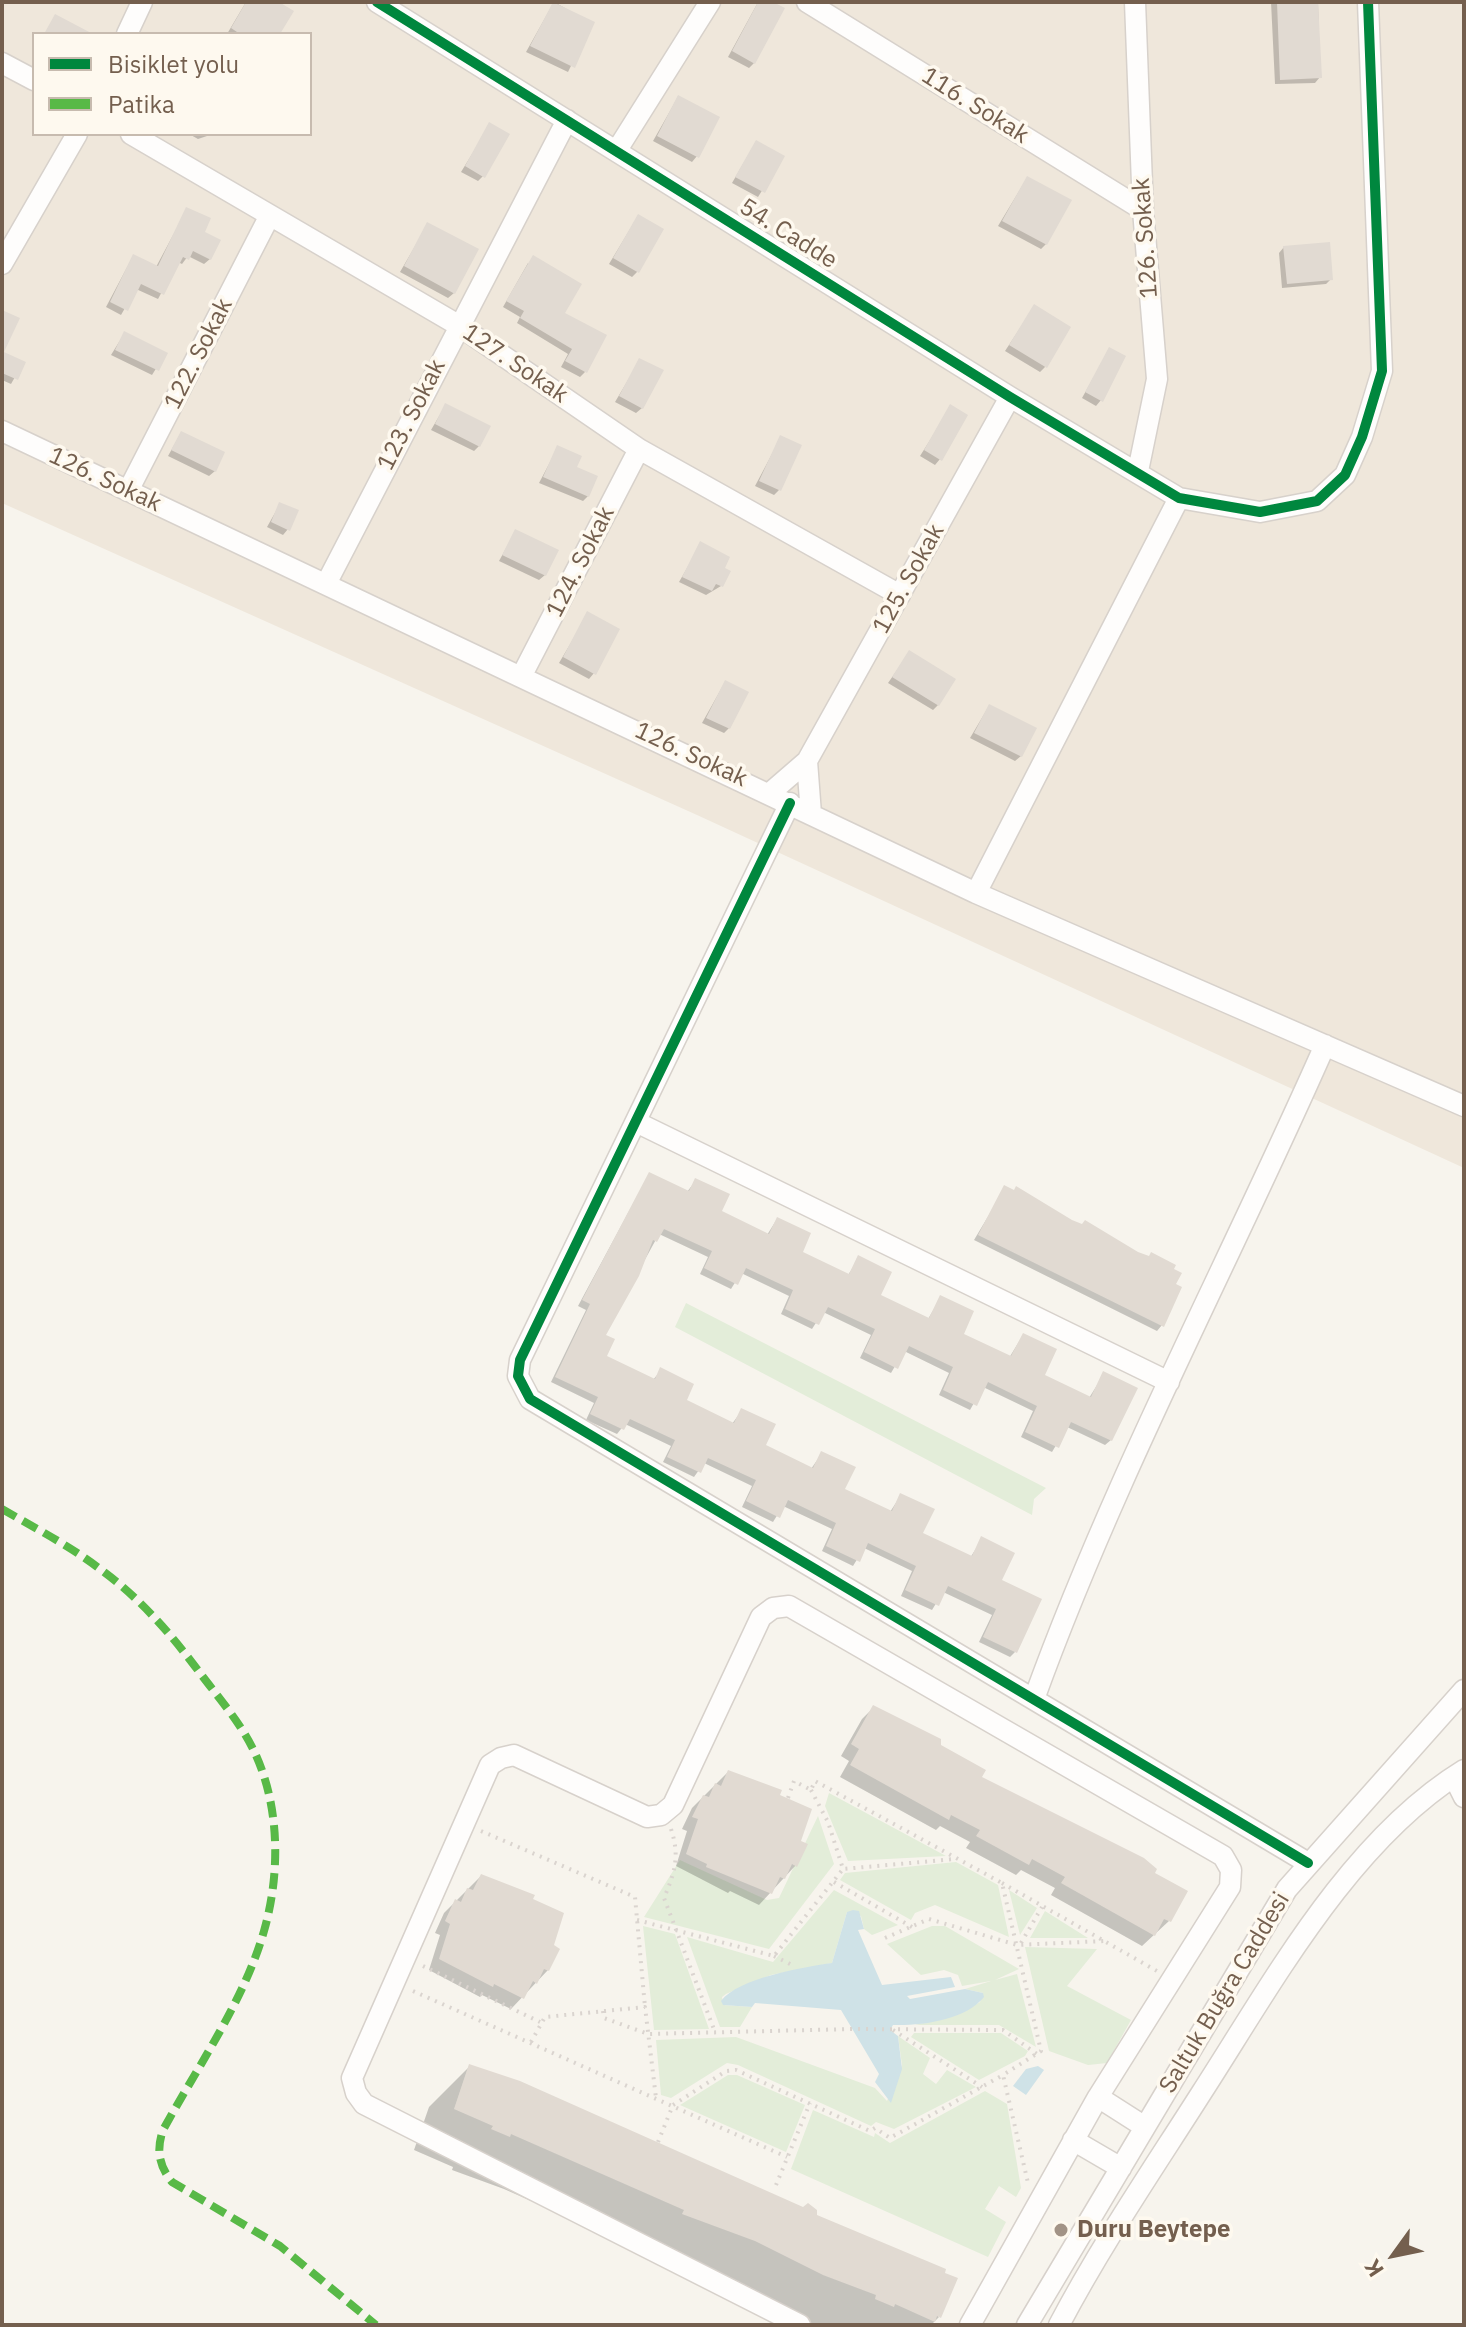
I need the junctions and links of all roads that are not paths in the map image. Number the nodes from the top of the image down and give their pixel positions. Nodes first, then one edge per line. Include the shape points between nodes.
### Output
1 (142, 2) edge
2 (377, 2) edge
3 (710, 2) edge
4 (807, 2) edge
5 (1135, 2) edge
6 (1368, 2) edge
7 (128, 32) edge
8 (2, 63) edge
9 (32, 79) edge
10 (567, 120) junction
11 (76, 136) edge
12 (134, 136) edge
13 (617, 150) junction
14 (1143, 210) junction
15 (269, 217) junction
16 (2, 264) edge
17 (458, 325) junction
18 (1010, 397) junction
19 (2, 431) edge
20 (639, 449) junction
21 (1138, 471) junction
22 (128, 491) junction
23 (1179, 498) junction
24 (326, 584) junction
25 (900, 595) junction
26 (522, 675) junction
27 (807, 761) junction
28 (770, 793) junction
29 (790, 803) junction
30 (811, 814) junction
31 (976, 893) junction
32 (1325, 1045) junction
33 (1464, 1106) edge
34 (636, 1122) junction
35 (1169, 1382) junction
36 (1464, 1690) edge
37 (1034, 1699) junction
38 (1461, 1773) edge
39 (1464, 1797) edge
40 (1308, 1863) junction
41 (1098, 2097) junction
42 (1145, 2127) junction
43 (1073, 2140) junction
44 (1121, 2168) junction
45 (1069, 2315) edge
46 (800, 2325) edge
47 (970, 2325) edge
48 (1027, 2325) edge
49 (1059, 2325) edge

1 - 7 street
2 - 10 street, 54. Cadde
3 - 13 street
4 - 14 street, 116. Sokak
5 - 14 street, 126. Sokak
6 - 23 street via 1382,371 1362,437 1345,475 1317,501 1260,512
8 - 9 street
10 - 13 street, 54. Cadde
10 - 17 street, 123. Sokak
11 - 16 street
12 - 15 street, 127. Sokak
13 - 18 street, 54. Cadde
14 - 21 street, 126. Sokak via 1157,379
15 - 17 street, 127. Sokak
15 - 22 street, 122. Sokak
17 - 20 street, 127. Sokak
17 - 24 street, 123. Sokak
18 - 21 street, 54. Cadde
18 - 25 street, 125. Sokak
19 - 22 street, 126. Sokak
20 - 25 street, 127. Sokak
20 - 26 street, 124. Sokak
21 - 23 street, 54. Cadde
22 - 24 street, 126. Sokak
23 - 31 street
24 - 26 street, 126. Sokak
25 - 27 street, 125. Sokak
26 - 28 street, 126. Sokak
27 - 28 street, 125. Sokak
27 - 30 street
28 - 29 street, 126. Sokak
29 - 30 street, 126. Sokak
29 - 34 street
30 - 31 street, 126. Sokak
31 - 32 street, 126. Sokak
32 - 33 street, 126. Sokak
32 - 35 street
34 - 35 street
34 - 37 street via 520,1360 518,1376 530,1399
35 - 37 street
36 - 40 street, Saltuk Buğra Caddesi
37 - 40 street
38 - 39 street
38 - 45 street, Saltuk Buğra Caddesi via 1423,1798 1384,1835 1314,1923 1124,2214
40 - 42 street, Saltuk Buğra Caddesi via 1287,1889
41 - 42 street
41 - 43 street
41 - 46 street via 1230,1887 1231,1870 1223,1856 789,1606 761,1617 665,1813 647,1817 514,1755 490,1765 354,2069 353,2087 364,2104
42 - 44 street, Saltuk Buğra Caddesi
43 - 44 street
43 - 47 street
44 - 48 street, Saltuk Buğra Caddesi
45 - 49 street, Saltuk Buğra Caddesi

